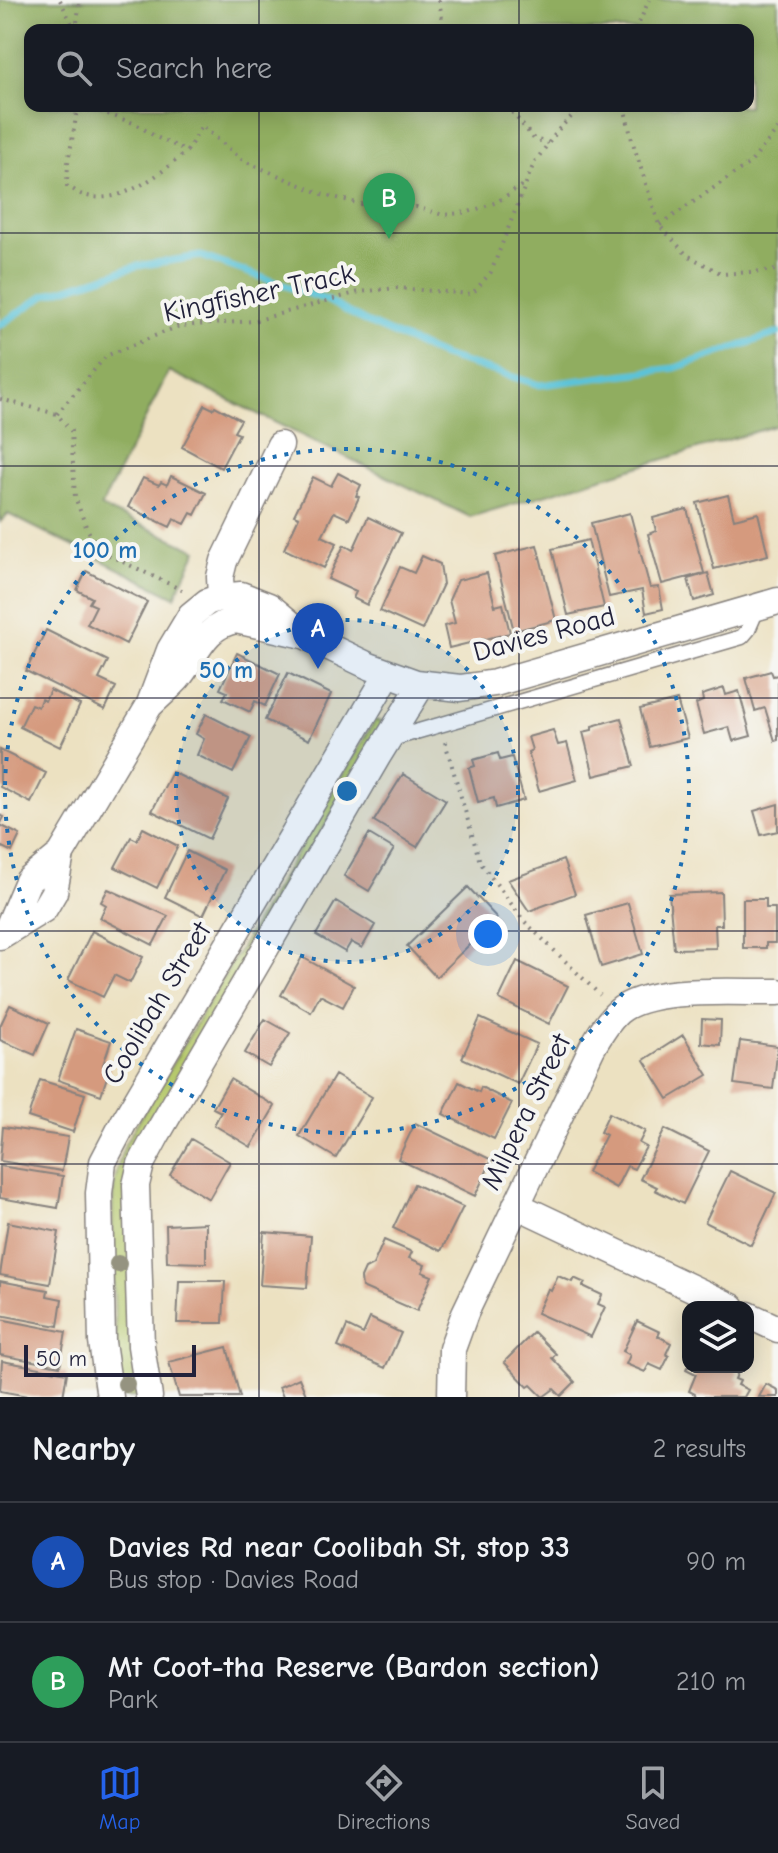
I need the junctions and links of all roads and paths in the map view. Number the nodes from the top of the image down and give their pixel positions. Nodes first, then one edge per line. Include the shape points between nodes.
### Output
1 (60, 0) edge
2 (80, 0) edge
3 (439, 0) edge
4 (649, 0) edge
5 (73, 24) edge
6 (77, 24) edge
7 (443, 24) edge
8 (639, 24) edge
9 (77, 112) edge
10 (102, 112) edge
11 (512, 112) edge
12 (577, 112) edge
13 (625, 112) edge
14 (778, 129) edge
15 (548, 144) junction
16 (187, 151) junction
17 (527, 182) junction
18 (659, 225) junction
19 (778, 270) edge
20 (0, 399) edge
21 (57, 414) junction
22 (280, 445) dead end
23 (768, 604) edge
24 (225, 605) junction
25 (388, 674) junction
26 (422, 684) junction
27 (149, 706) junction
28 (370, 708) junction
29 (392, 732) junction
30 (444, 740) dead end
31 (3, 933) edge
32 (778, 992) edge
33 (600, 995) dead end
34 (516, 1205) junction
35 (719, 1301) edge
36 (754, 1318) edge
37 (778, 1329) edge
38 (110, 1397) edge
39 (149, 1397) edge
40 (451, 1397) edge

1 - 5 path
2 - 6 path
3 - 7 path
4 - 8 path
9 - 16 path via 67,186 85,196 135,189
10 - 16 path
11 - 15 path via 534,139
12 - 15 path, Kingfisher Track
13 - 18 path
14 - 18 path via 751,162
15 - 17 path, Kingfisher Track
16 - 17 path via 202,126 244,161 322,194 384,210 469,212
17 - 21 path, Kingfisher Track via 491,272 472,294 396,288 359,292 254,321 179,326 106,356
18 - 19 path via 687,255 722,274
20 - 21 path
21 - 24 path via 71,431 75,497 102,552
22 - 24 street via 221,570
23 - 26 street, Davies Road via 495,683 460,688
23 - 29 lane, Davies Road via 742,637
24 - 25 street, Davies Road via 269,606 304,635
24 - 27 street via 225,622 205,637 179,677
24 - 27 street via 191,615 170,650
25 - 26 street, Davies Road
25 - 28 street, Coolibah Street
26 - 29 street
27 - 31 street via 61,854 54,892 44,909
28 - 29 lane
28 - 38 street, Coolibah Street via 103,1162 101,1322
29 - 39 street via 138,1172 140,1336
30 - 33 path via 480,862 524,921
32 - 34 street, Milpera Street via 663,994 619,1012 592,1048
34 - 35 street
34 - 40 street, Milpera Street via 452,1349
36 - 37 street

